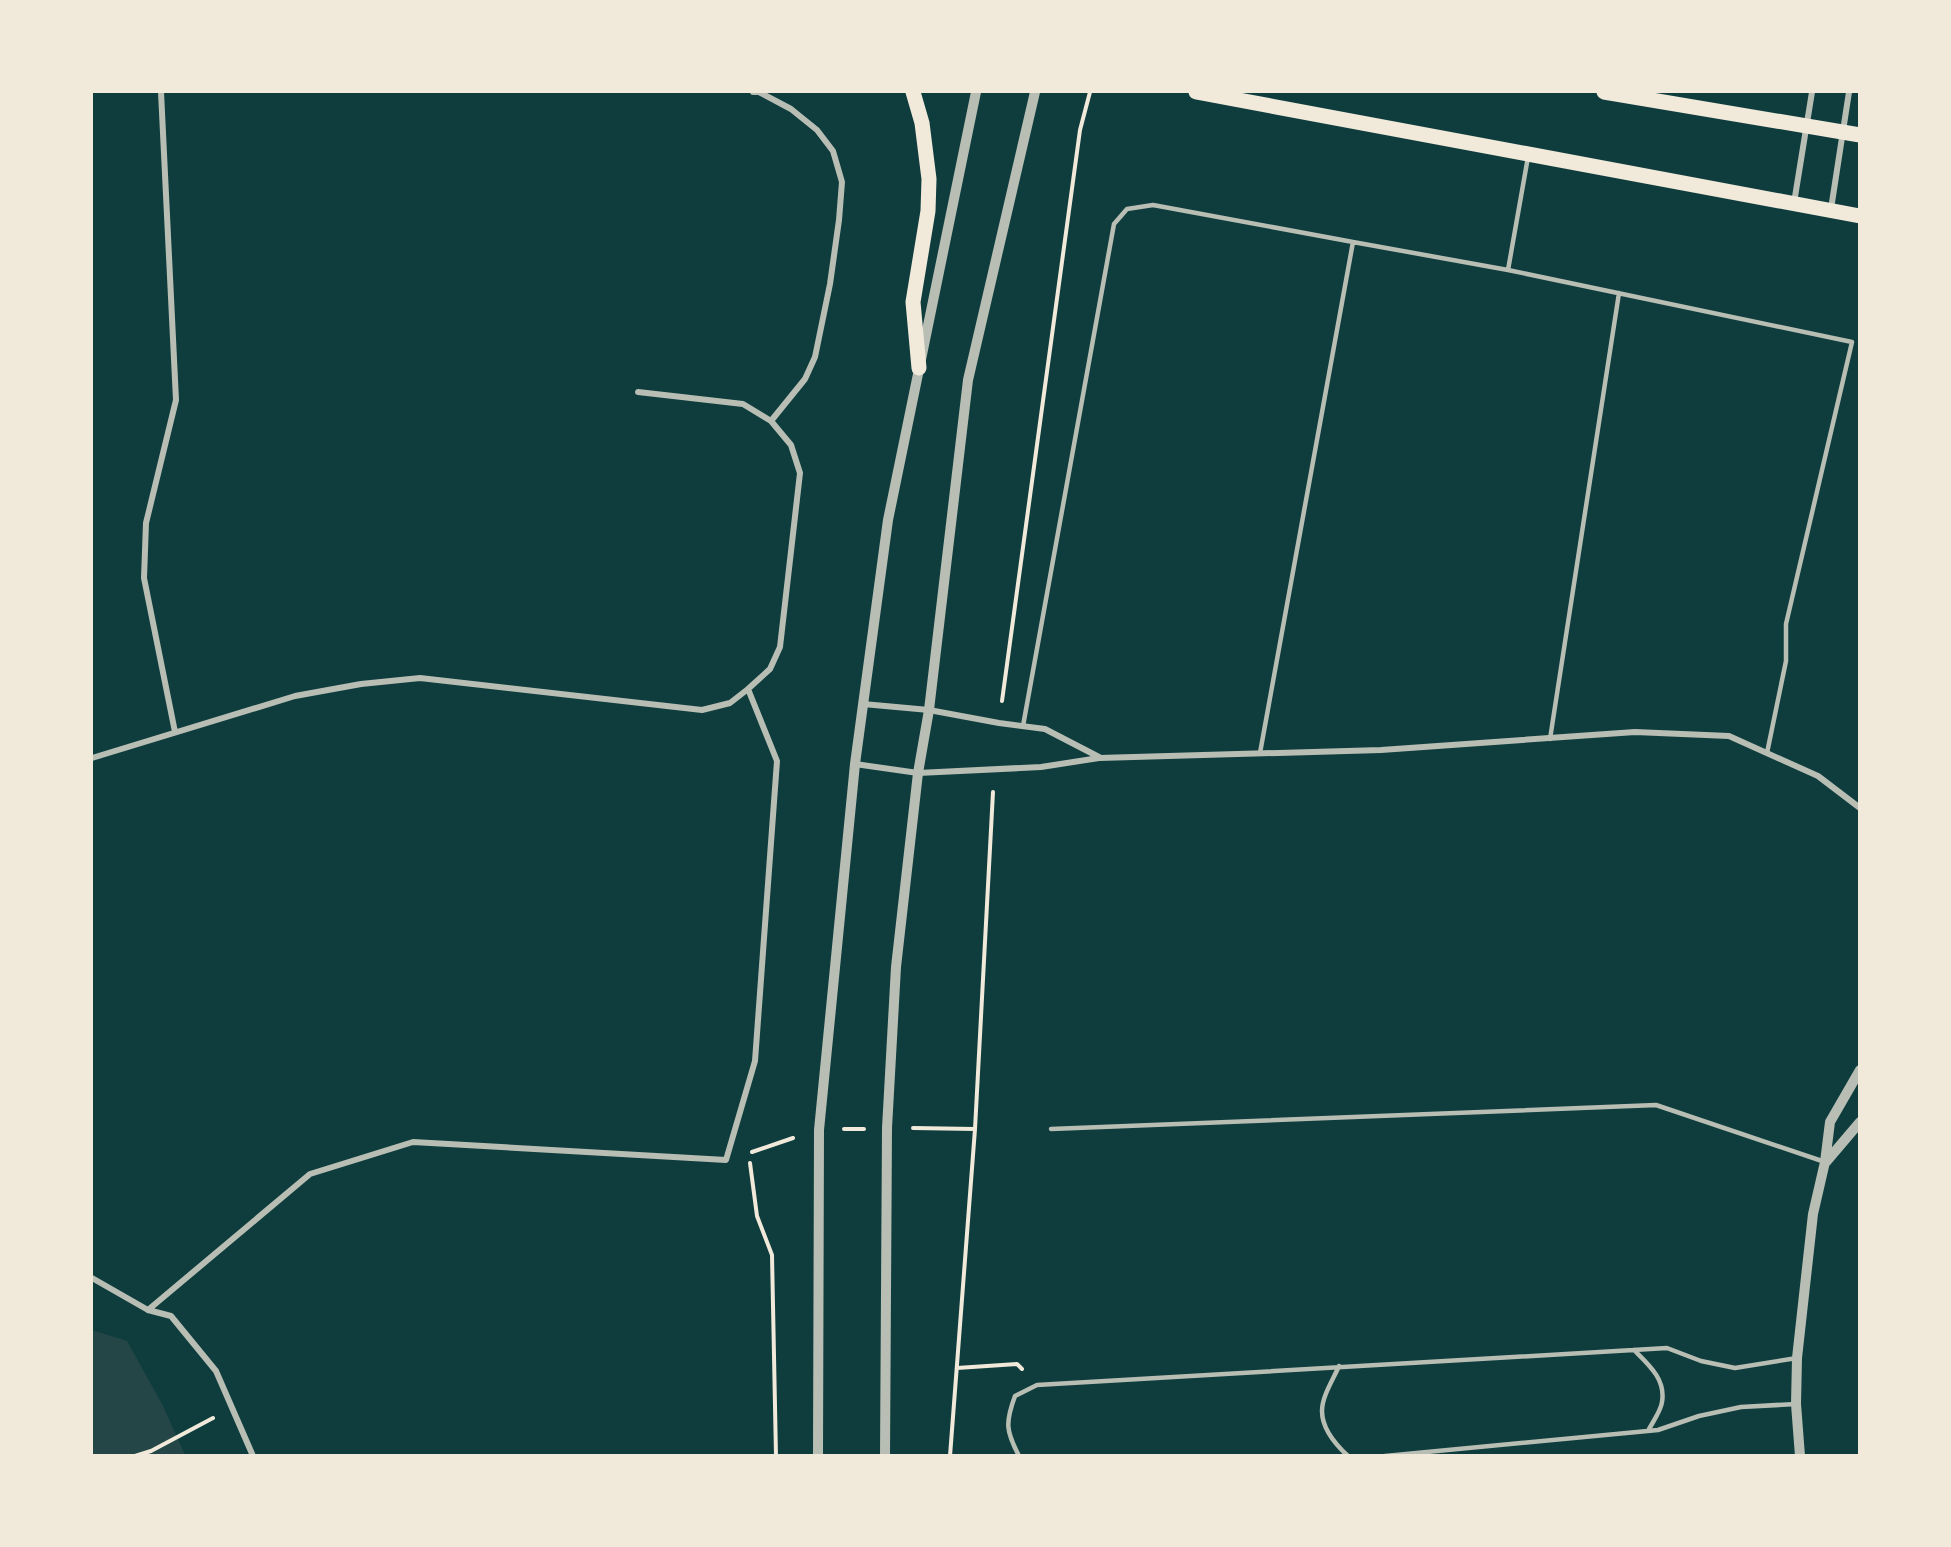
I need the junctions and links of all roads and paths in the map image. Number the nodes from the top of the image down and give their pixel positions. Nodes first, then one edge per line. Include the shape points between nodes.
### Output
1 (160, 92) edge
2 (753, 92) edge
3 (913, 92) edge
4 (976, 92) edge
5 (1035, 92) edge
6 (1196, 92) edge
7 (1604, 92) edge
8 (1812, 92) edge
9 (1849, 92) edge
10 (1806, 125) junction
11 (1843, 132) junction
12 (1860, 135) edge
13 (1529, 154) junction
14 (1794, 204) junction
15 (1830, 211) junction
16 (1860, 216) edge
17 (1353, 242) junction
18 (1508, 270) junction
19 (1618, 293) junction
20 (920, 368) junction
21 (638, 392) dead end
22 (771, 421) junction
23 (748, 689) junction
24 (863, 704) junction
25 (929, 710) junction
26 (1023, 726) junction
27 (176, 732) junction
28 (1550, 739) junction
29 (1260, 753) junction
30 (1767, 753) junction
31 (92, 758) edge
32 (1099, 758) junction
33 (855, 764) junction
34 (918, 774) junction
35 (1860, 808) edge
36 (1860, 1070) edge
37 (1860, 1122) edge
38 (886, 1128) junction
39 (975, 1129) dead end
40 (1051, 1129) dead end
41 (819, 1130) junction
42 (1826, 1162) junction
43 (92, 1278) edge
44 (148, 1310) junction
45 (1634, 1350) junction
46 (1797, 1358) junction
47 (1339, 1366) junction
48 (957, 1368) dead end
49 (1037, 1385) junction
50 (1796, 1404) junction
51 (232, 1408) junction
52 (1648, 1431) junction
53 (135, 1455) edge
54 (254, 1455) edge
55 (776, 1455) edge
56 (818, 1455) edge
57 (885, 1455) edge
58 (1019, 1455) edge
59 (1348, 1455) edge
60 (1385, 1455) edge
61 (1800, 1455) edge

1 - 27 street via 177,400 146,523 144,578
2 - 22 street via 791,109 817,130 832,150 842,182 830,284 815,357 805,379
3 - 20 main road via 922,123 929,179 928,211 913,302
4 - 20 street
5 - 25 street via 968,380
6 - 13 main road
7 - 10 main road
8 - 10 street
9 - 11 street
10 - 11 main road
10 - 14 street
11 - 12 main road
11 - 15 street
13 - 14 main road
13 - 18 lane
14 - 15 main road
15 - 16 main road
17 - 18 lane
17 - 26 lane via 1153,206 1127,209 1114,224
17 - 29 lane
18 - 19 lane
19 - 28 lane
19 - 30 lane via 1852,342 1786,624 1786,661
20 - 24 street via 888,520
21 - 22 street via 743,404
22 - 23 street via 791,445 800,473 780,647 770,669
23 - 27 street via 730,703 702,710 420,678 295,696
23 - 44 street via 777,761 755,1061 726,1160 413,1142 310,1174
24 - 25 street
24 - 33 street
25 - 26 street
25 - 34 street
26 - 32 street via 1045,729
27 - 31 street
28 - 29 street
28 - 30 street via 1635,732 1729,736
29 - 32 street
30 - 35 street via 1818,776
32 - 34 street via 1041,767
33 - 34 street
33 - 41 street
34 - 38 street via 896,967
36 - 42 street via 1830,1122
37 - 42 street
38 - 39 path
38 - 41 path
38 - 57 street
40 - 42 lane via 1656,1105
41 - 55 path via 749,1152 757,1216 772,1255
41 - 56 street
42 - 46 street via 1813,1214
43 - 44 street
44 - 51 street via 171,1316 216,1371
45 - 46 lane via 1667,1348 1735,1368
45 - 47 lane
45 - 52 lane via 1662,1383 1662,1403
46 - 50 street
47 - 49 lane
47 - 59 lane via 1322,1412 1326,1428
48 - 49 path via 1017,1364
49 - 58 lane via 1015,1396 1008,1415 1009,1437
50 - 52 lane via 1741,1407
50 - 61 street
51 - 53 path via 151,1451
51 - 54 street
52 - 60 lane

